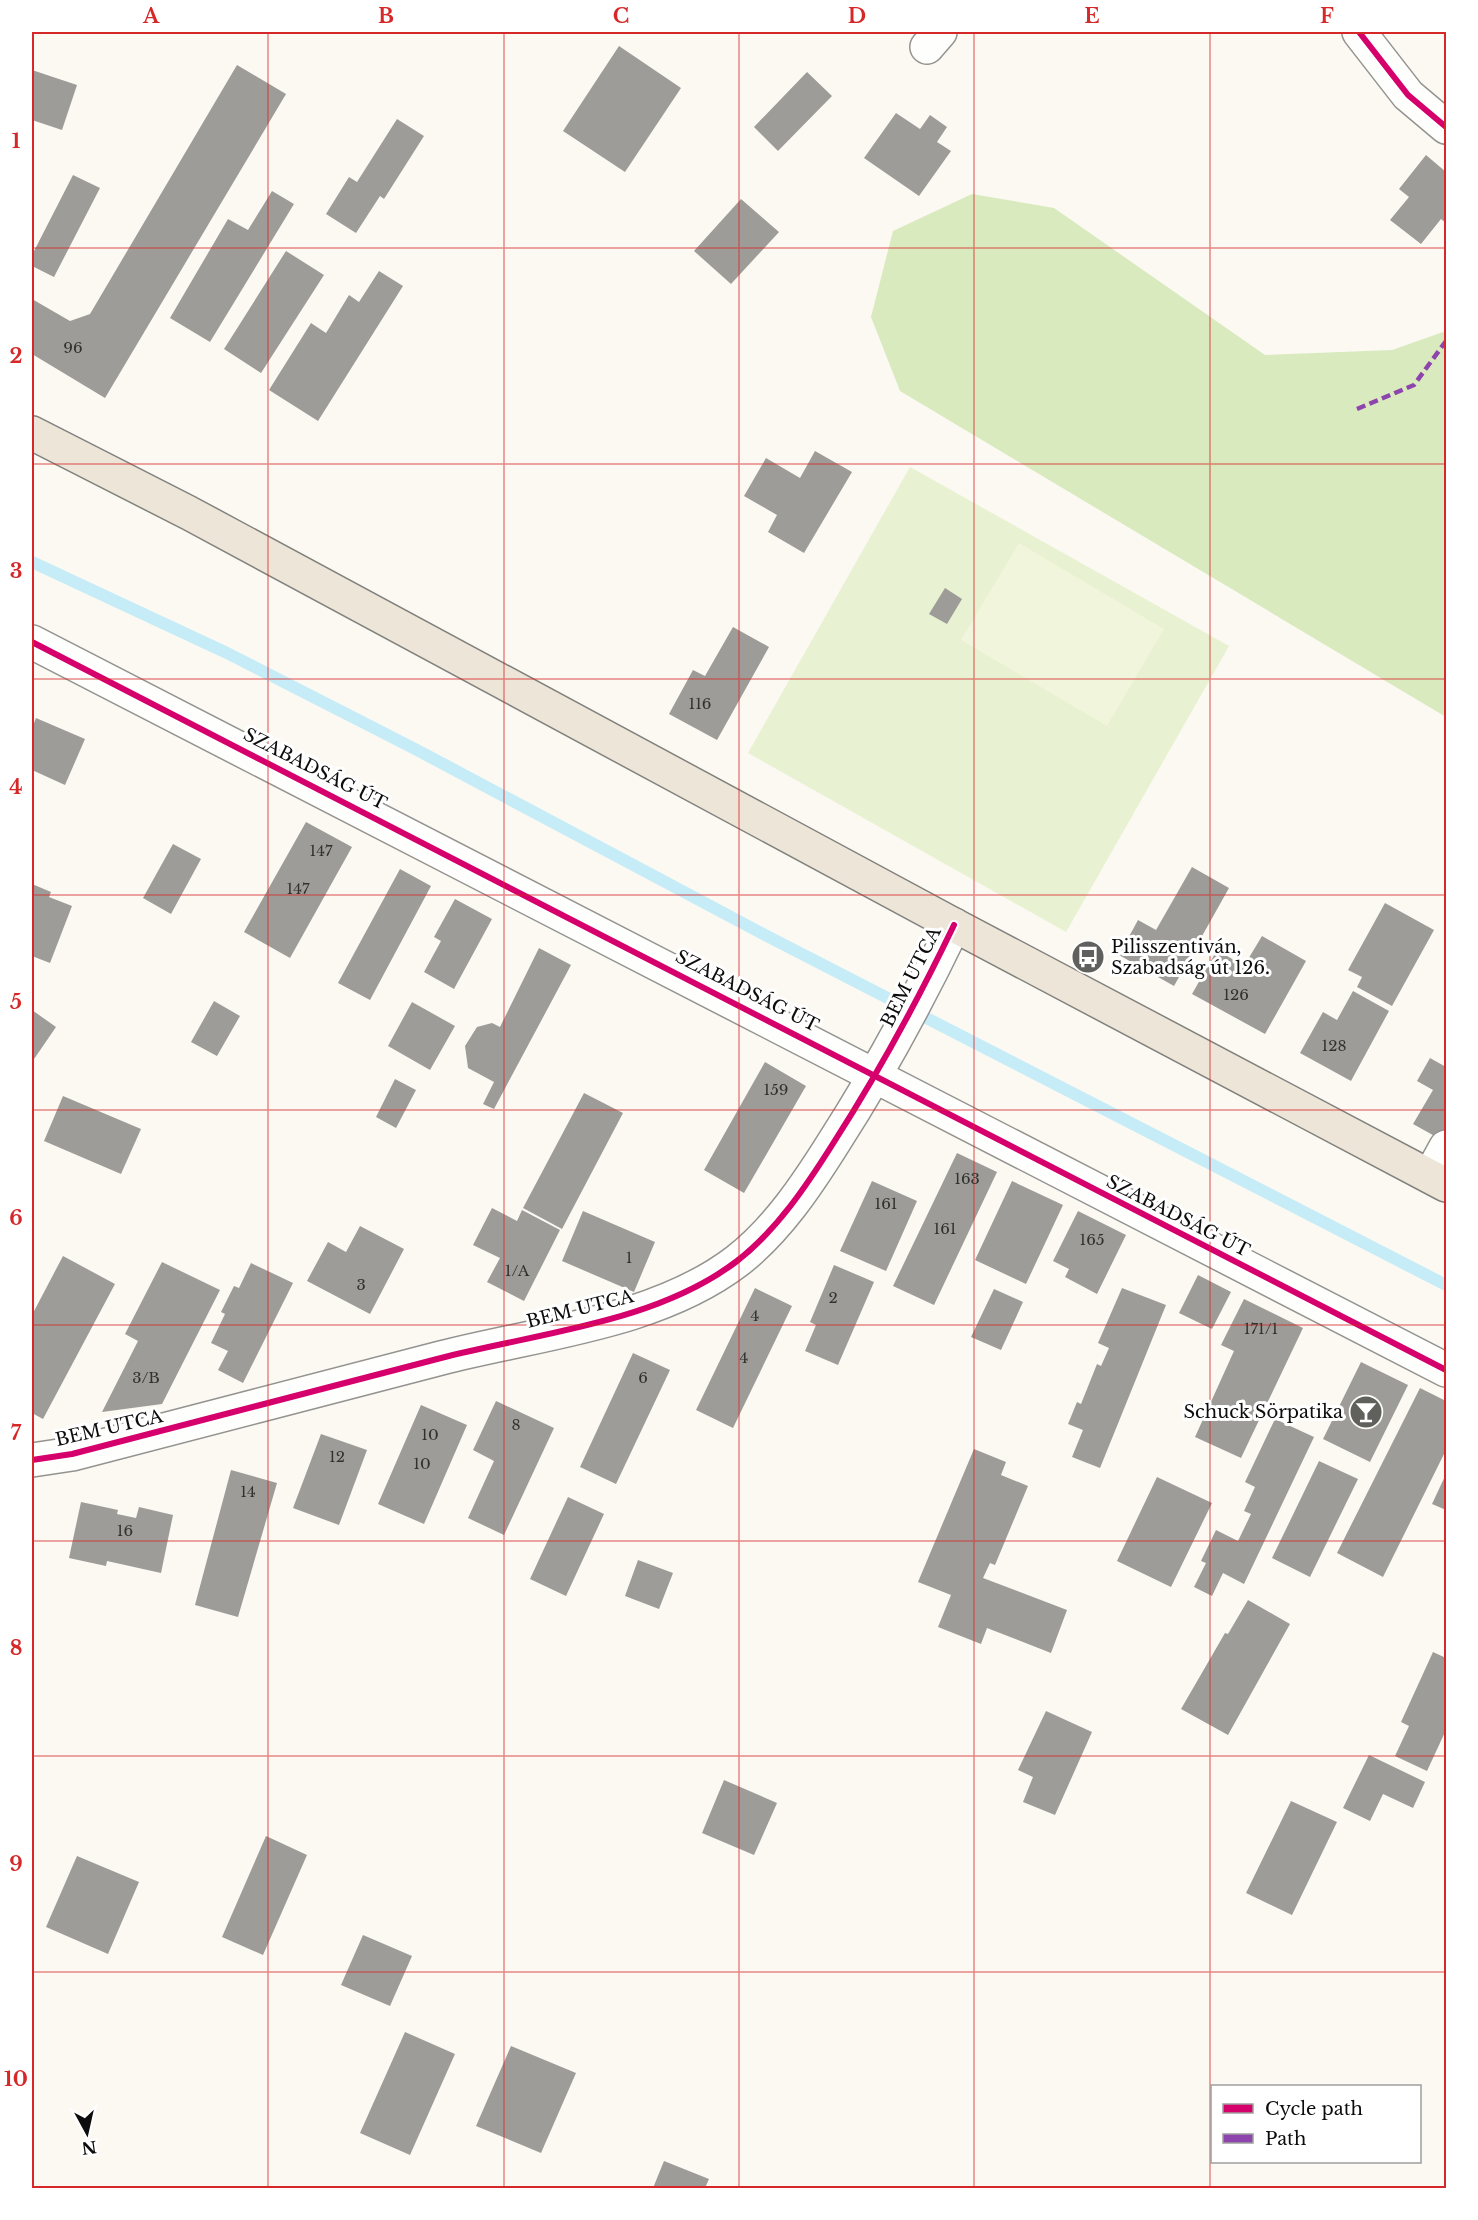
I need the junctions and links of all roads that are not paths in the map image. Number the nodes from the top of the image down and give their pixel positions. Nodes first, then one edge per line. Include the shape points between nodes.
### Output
1 (1359, 32) edge
2 (1446, 127) edge
3 (32, 433) edge
4 (32, 642) edge
5 (954, 925) junction
6 (884, 1061) junction
7 (1446, 1148) edge
8 (1438, 1181) edge
9 (1446, 1370) edge
10 (32, 1460) edge

1 - 2 street via 1408,95
3 - 5 main road via 189,513
4 - 6 street, SZABADSÁG ÚT
5 - 6 street, BEM UTCA
5 - 8 main road
6 - 9 street, SZABADSÁG ÚT via 928,1105
6 - 10 street, BEM UTCA via 805,1187 766,1234 739,1260 688,1292 661,1304 593,1322 72,1454
7 - 8 street

